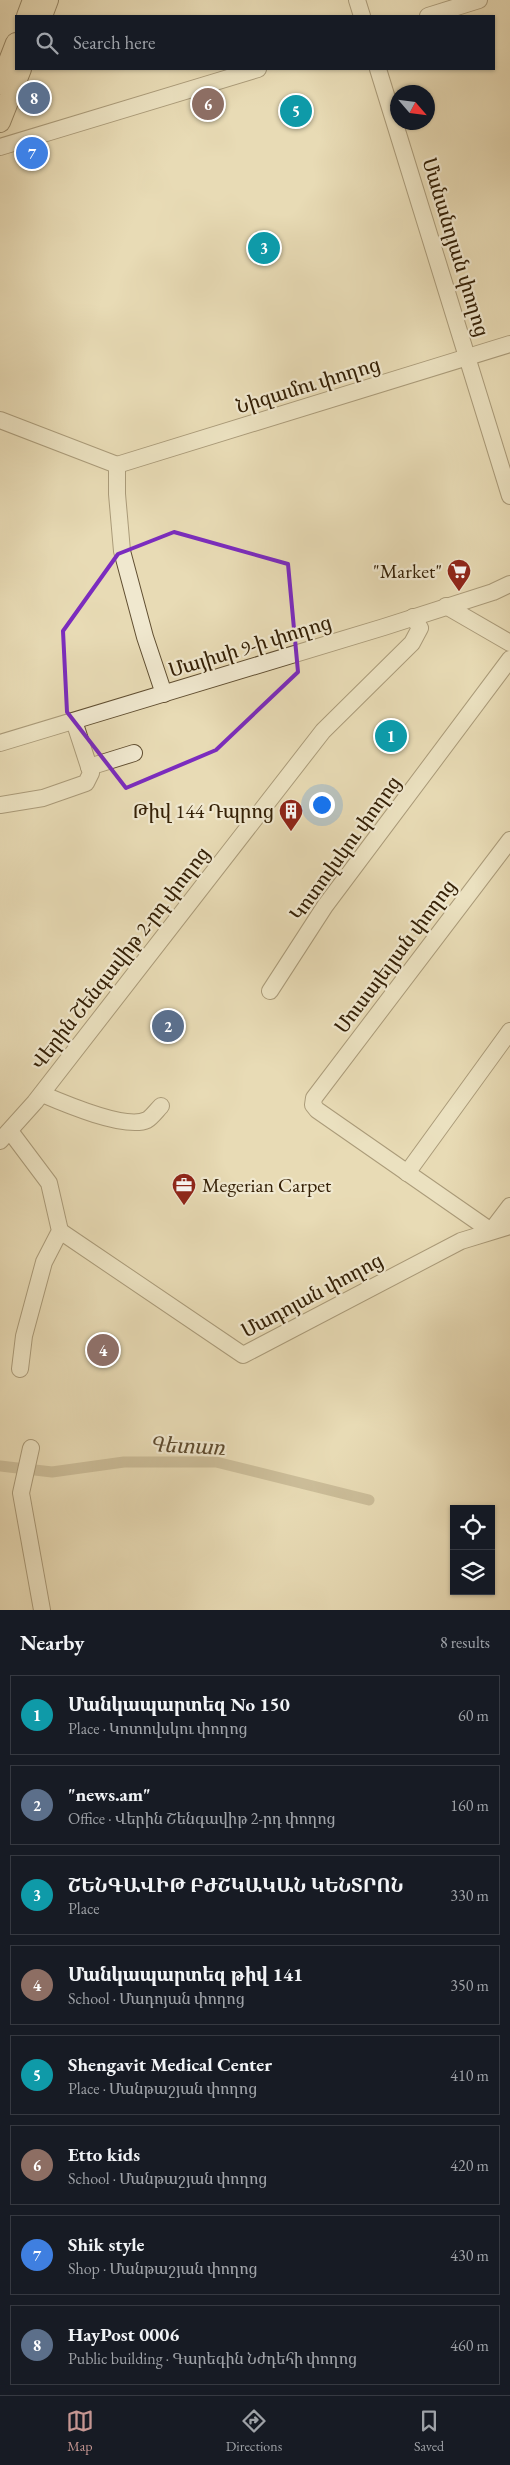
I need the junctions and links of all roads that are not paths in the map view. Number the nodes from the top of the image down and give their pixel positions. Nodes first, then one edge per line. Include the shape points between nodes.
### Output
1 (33, 0) edge
2 (48, 0) edge
3 (357, 0) edge
4 (479, 0) edge
5 (27, 15) edge
6 (42, 15) edge
7 (362, 15) edge
8 (431, 15) edge
9 (15, 46) edge
10 (21, 70) edge
11 (255, 70) edge
12 (378, 70) edge
13 (0, 84) edge
14 (0, 122) edge
15 (0, 147) edge
16 (510, 344) edge
17 (468, 358) junction
18 (0, 420) edge
19 (118, 465) junction
20 (510, 496) edge
21 (510, 584) edge
22 (446, 606) junction
23 (413, 617) junction
24 (510, 642) edge
25 (510, 659) edge
26 (164, 694) junction
27 (74, 721) junction
28 (0, 743) edge
29 (134, 753) dead end
30 (89, 767) junction
31 (0, 805) edge
32 (510, 840) edge
33 (270, 991) dead end
34 (510, 1031) edge
35 (42, 1094) junction
36 (161, 1106) dead end
37 (5, 1136) edge
38 (407, 1173) junction
39 (510, 1206) edge
40 (510, 1226) edge
41 (60, 1231) junction
42 (491, 1231) junction
43 (20, 1369) dead end
44 (31, 1448) dead end
45 (42, 1610) edge

1 - 5 main road
2 - 6 main road
3 - 7 street
4 - 8 street
9 - 13 main road
10 - 14 main road
11 - 15 street
12 - 17 street, Մանանդյան փողոց
16 - 17 street, Նիզամու փողոց
17 - 19 street, Նիզամու փողոց
17 - 20 street, Մանանդյան փողոց
18 - 19 street
19 - 26 street via 122,551
21 - 22 street, Մայիսի 9-ի փողոց
22 - 23 street, Մայիսի 9-ի փողոց
22 - 24 street
23 - 26 street, Մայիսի 9-ի փողոց
23 - 35 street, Վերին Շենգավիթ 2-րդ փողոց via 420,628 412,643 324,730
25 - 33 street, Կոտովսկու փողոց via 325,906
26 - 27 street, Մայիսի 9-ի փողոց
27 - 28 street, Մայիսի 9-ի փողոց
27 - 30 street
29 - 30 street
30 - 31 street via 86,783 43,798
32 - 38 street, Մուսայելյան փողոց via 314,1098 313,1105 317,1110
34 - 38 street
35 - 36 street via 79,1109 131,1123 147,1120
35 - 37 street, Վերին Շենգավիթ 2-րդ փողոց
37 - 41 street via 49,1184
38 - 42 street
39 - 42 street
40 - 42 street
41 - 42 street, Մադոյան փողոց via 243,1355 461,1241
41 - 43 street via 44,1262 24,1336
44 - 45 street via 22,1493

